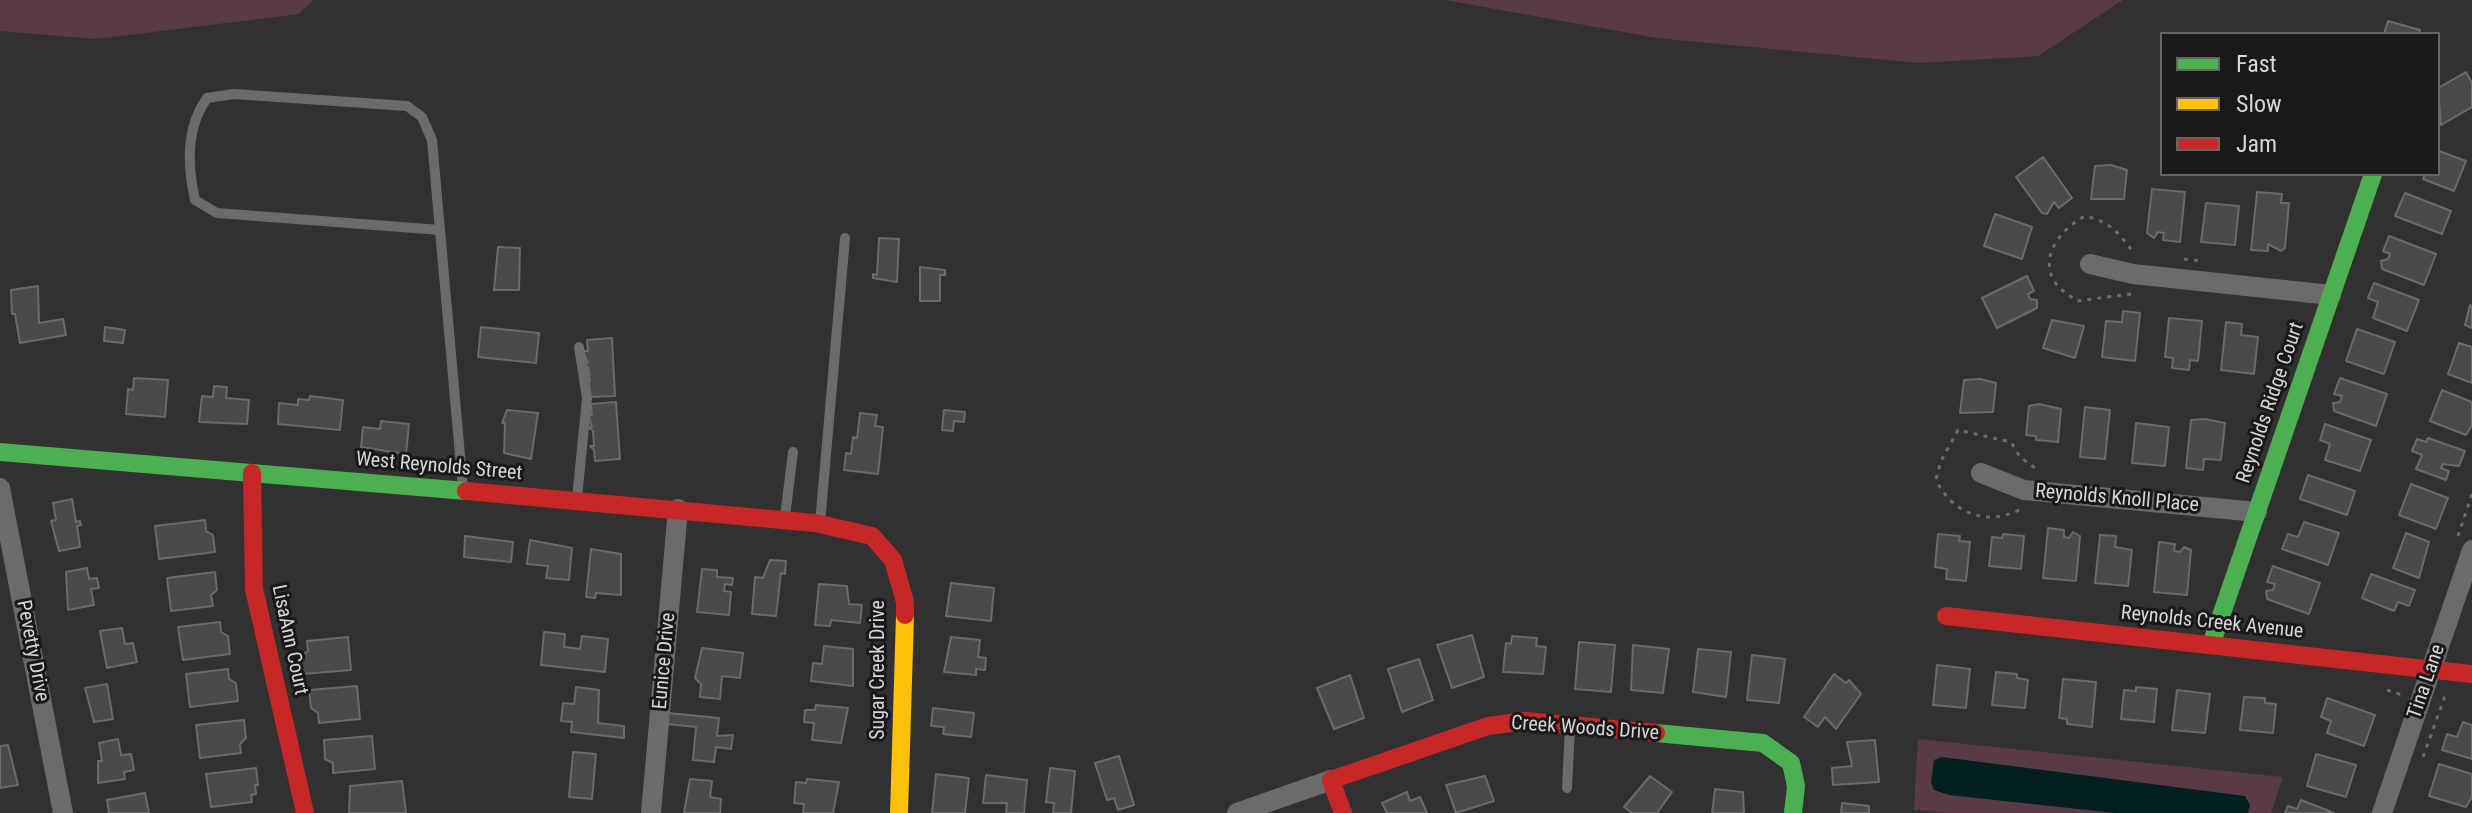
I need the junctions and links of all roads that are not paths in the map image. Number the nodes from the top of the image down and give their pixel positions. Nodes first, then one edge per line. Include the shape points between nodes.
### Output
1 (2372, 176) edge
2 (440, 230) junction
3 (845, 238) dead end
4 (2090, 264) dead end
5 (2331, 295) junction
6 (579, 347) dead end
7 (0, 452) edge
8 (793, 452) dead end
9 (252, 473) junction
10 (1981, 473) dead end
11 (0, 488) edge
12 (463, 491) junction
13 (577, 500) junction
14 (678, 509) junction
15 (2257, 512) junction
16 (785, 520) junction
17 (820, 525) junction
18 (872, 536) joint
19 (2472, 550) edge
20 (1946, 616) dead end
21 (2211, 645) junction
22 (2431, 670) junction
23 (2472, 674) edge
24 (1571, 725) junction
25 (1331, 780) junction
26 (1567, 788) dead end
27 (63, 813) edge
28 (305, 813) edge
29 (651, 813) edge
30 (899, 813) edge
31 (1237, 813) edge
32 (1343, 813) edge
33 (1793, 813) edge
34 (2382, 813) edge

1 - 5 street, Reynolds Ridge Court
2 - 2 lane via 432,140 422,117 407,106 234,94 207,98 194,117 189,173 195,200 217,213
2 - 12 lane
3 - 17 lane
4 - 5 street via 2133,274
5 - 15 street, Reynolds Ridge Court
6 - 13 lane via 587,398
7 - 9 street, West Reynolds Street
8 - 16 lane
9 - 12 street, West Reynolds Street
9 - 28 street, LisaAnn Court via 254,589
10 - 15 street, Reynolds Knoll Place via 2024,490
11 - 27 street, Pevetty Drive
12 - 13 street, West Reynolds Street
13 - 14 street, West Reynolds Street
14 - 16 street, West Reynolds Street
14 - 29 street, Eunice Drive
15 - 21 street, Reynolds Ridge Court
16 - 17 street, West Reynolds Street
17 - 18 street, West Reynolds Street
18 - 30 street, Sugar Creek Drive via 893,560 905,602
19 - 22 street, Tina Lane
20 - 21 street, Reynolds Creek Avenue
21 - 22 street, Reynolds Creek Avenue
22 - 23 street, Reynolds Creek Avenue
22 - 34 street, Tina Lane
24 - 25 street, Creek Woods Drive via 1525,721 1488,726
24 - 26 lane
24 - 33 street, Creek Woods Drive via 1763,743 1791,763 1796,786
25 - 31 street, Creek Woods Drive
25 - 32 street

